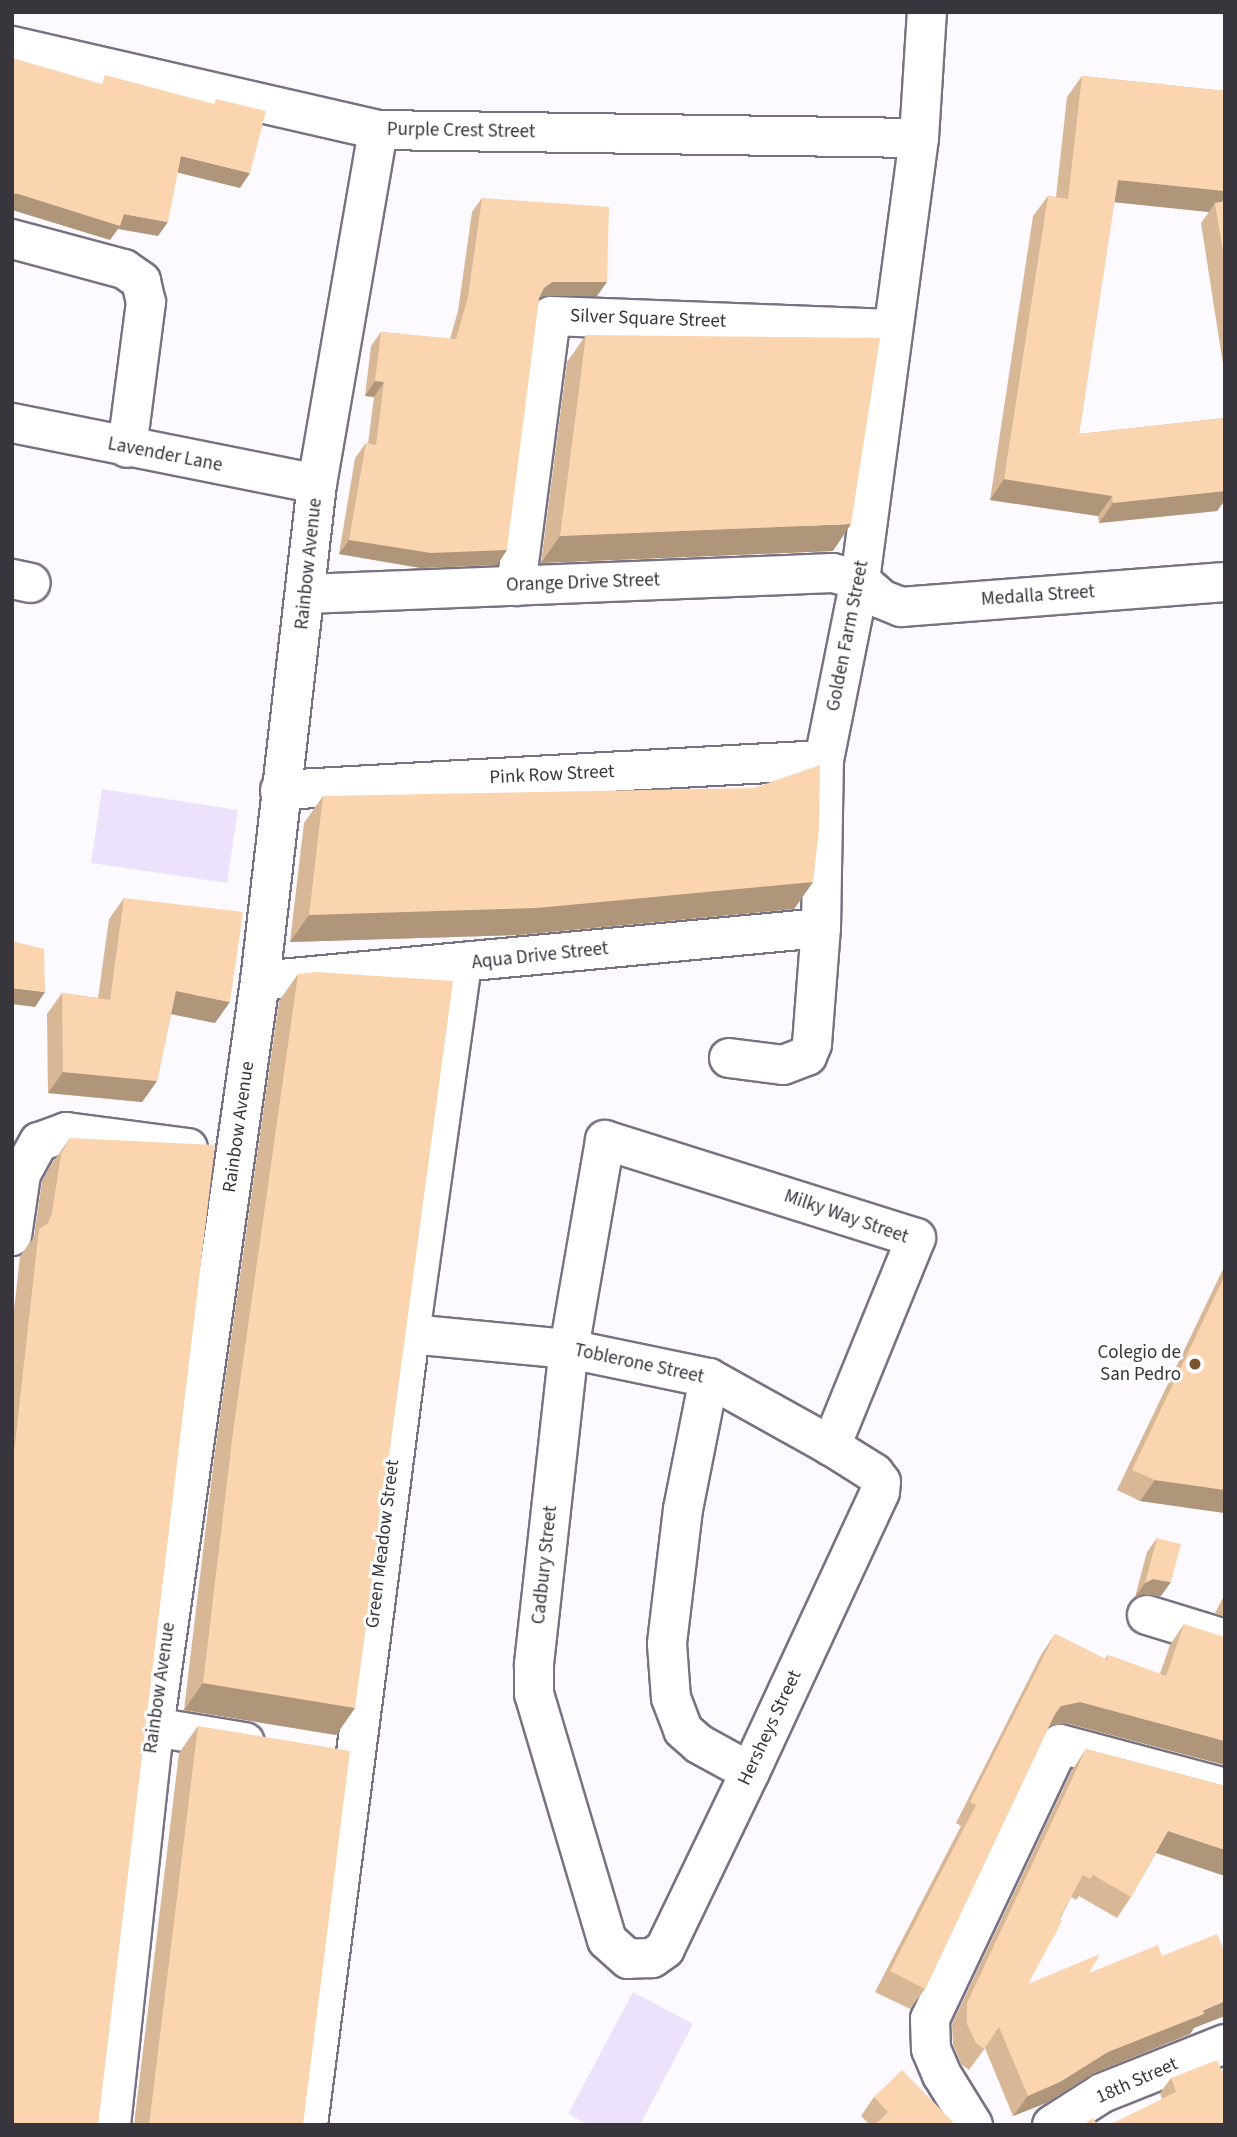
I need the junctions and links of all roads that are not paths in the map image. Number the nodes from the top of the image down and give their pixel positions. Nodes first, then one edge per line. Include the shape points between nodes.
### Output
1 (927, 12) edge
2 (12, 46) edge
3 (378, 130) junction
4 (919, 138) junction
5 (12, 239) edge
6 (892, 328) junction
7 (12, 423) edge
8 (127, 448) junction
9 (317, 484) junction
10 (860, 580) junction
11 (1225, 582) edge
12 (516, 586) junction
13 (306, 594) junction
14 (824, 760) junction
15 (280, 790) junction
16 (821, 928) junction
17 (462, 963) junction
18 (260, 982) junction
19 (729, 1058) dead end
20 (605, 1140) joint
21 (235, 1154) junction
22 (12, 1236) edge
23 (410, 1334) junction
24 (569, 1349) junction
25 (709, 1378) junction
26 (831, 1446) junction
27 (881, 1482) joint
28 (1147, 1615) dead end
29 (1225, 1639) edge
30 (154, 1727) junction
31 (275, 1747) edge
32 (315, 1754) edge
33 (356, 1760) junction
34 (750, 1772) junction
35 (1225, 1788) edge
36 (643, 1961) joint
37 (1225, 2044) edge
38 (111, 2125) edge
39 (308, 2125) edge
40 (974, 2125) edge
41 (1052, 2125) edge

1 - 4 street, Golden Farm Street
2 - 3 street, Purple Crest Street
3 - 4 street, Purple Crest Street
3 - 9 street, Rainbow Avenue
4 - 6 street, Golden Farm Street
5 - 8 street via 124,269 141,281 146,302
6 - 10 street, Golden Farm Street
6 - 12 street, Silver Square Street via 551,316
7 - 8 street, Lavender Lane
8 - 9 street, Lavender Lane
9 - 13 street, Rainbow Avenue
10 - 11 street, Medalla Street via 881,599 901,607
10 - 12 street, Orange Drive Street via 833,573
10 - 14 street, Golden Farm Street
12 - 13 street, Orange Drive Street
13 - 15 street, Rainbow Avenue
14 - 15 street, Pink Row Street
14 - 16 street, Golden Farm Street
15 - 18 street, Rainbow Avenue
16 - 17 street, Aqua Drive Street
16 - 19 street, Golden Farm Street via 812,1044 807,1056 783,1065
17 - 18 street, Aqua Drive Street
17 - 23 street, Green Meadow Street
18 - 21 street, Rainbow Avenue
20 - 24 street, Cadbury Street
20 - 26 street, Milky Way Street via 916,1238
21 - 22 street via 66,1132 38,1142 21,1174
21 - 30 street, Rainbow Avenue
23 - 24 street, Toblerone Street
23 - 33 street, Green Meadow Street
24 - 25 street, Toblerone Street
24 - 36 street, Cadbury Street via 534,1694 607,1940 628,1959
25 - 26 street, Toblerone Street
25 - 34 street via 683,1509 667,1644 671,1698 682,1730
26 - 27 street, Toblerone Street
27 - 34 street, Hersheys Street
28 - 29 street
30 - 31 street
30 - 38 street, Rainbow Avenue
32 - 33 street
33 - 39 street, Green Meadow Street
34 - 36 street, Hersheys Street via 665,1949
35 - 40 street via 1060,1745 930,2019 931,2049
37 - 41 street, 18th Street via 1102,2093

